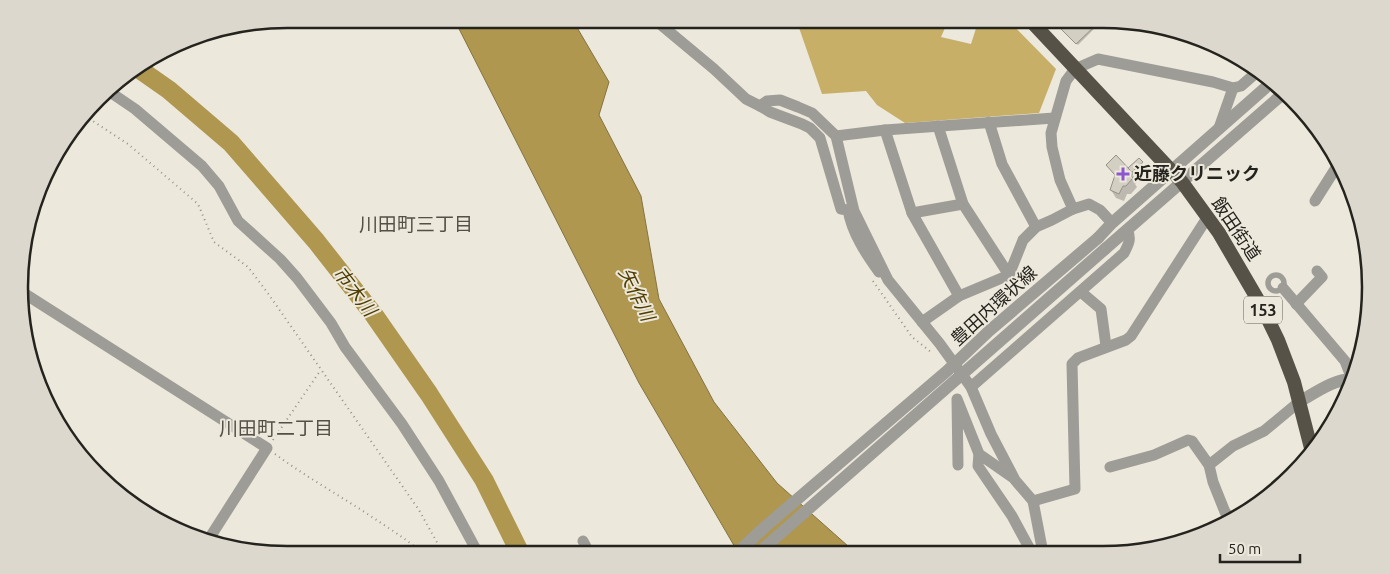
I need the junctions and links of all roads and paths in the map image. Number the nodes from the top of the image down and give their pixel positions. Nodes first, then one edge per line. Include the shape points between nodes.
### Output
1 (664, 27) edge
2 (1036, 27) edge
3 (1074, 69) junction
4 (1253, 75) edge
5 (1267, 86) edge
6 (1233, 88) junction
7 (114, 94) edge
8 (1279, 97) edge
9 (760, 106) junction
10 (1054, 118) junction
11 (90, 119) edge
12 (989, 122) junction
13 (938, 126) junction
14 (1219, 128) junction
15 (885, 130) junction
16 (836, 136) junction
17 (1334, 169) edge
18 (1171, 171) junction
19 (1182, 182) junction
20 (1314, 201) dead end
21 (963, 204) junction
22 (1073, 209) junction
23 (912, 213) junction
24 (1207, 218) junction
25 (1112, 223) junction
26 (1036, 226) junction
27 (1127, 230) junction
28 (1317, 271) dead end
29 (1009, 275) junction
30 (888, 280) junction
31 (1283, 288) dead end
32 (1081, 292) junction
33 (28, 296) edge
34 (959, 296) junction
35 (1296, 304) junction
36 (922, 322) junction
37 (1106, 346) junction
38 (1349, 370) edge
39 (320, 371) junction
40 (1346, 378) edge
41 (971, 387) junction
42 (1300, 402) junction
43 (1310, 444) edge
44 (267, 448) junction
45 (979, 454) junction
46 (958, 465) dead end
47 (1209, 465) junction
48 (1110, 467) dead end
49 (1015, 480) junction
50 (1033, 501) junction
51 (1227, 515) edge
52 (211, 535) edge
53 (583, 541) dead end
54 (415, 546) edge
55 (439, 546) edge
56 (474, 546) edge
57 (586, 546) edge
58 (744, 546) edge
59 (766, 546) edge
60 (1028, 546) edge
61 (1042, 546) edge

1 - 9 street via 746,100
2 - 3 highway, 飯田街道 / 153
3 - 6 street via 1098,59
3 - 10 street via 1066,81
3 - 18 highway, 飯田街道 / 153
4 - 6 street
5 - 14 street, 豊田内環状線
6 - 14 street
7 - 56 street via 202,166 219,186 238,221 297,278 402,424 439,481
8 - 19 street, 豊田内環状線
9 - 16 street via 767,101 780,100 798,107 812,113
9 - 30 street via 810,128 820,138 841,209 848,210 850,221 868,256
10 - 12 street
10 - 22 street via 1052,147 1060,180
11 - 39 path via 128,144 198,204 214,242 248,267
12 - 13 street
12 - 26 street via 1002,164
13 - 15 street
13 - 21 street
14 - 18 street, 豊田内環状線
15 - 16 street
15 - 23 street
16 - 30 street via 854,211
17 - 20 street
18 - 19 highway, 飯田街道 / 153
18 - 25 street, 豊田内環状線
19 - 24 highway, 飯田街道 / 153
19 - 27 street, 豊田内環状線
21 - 23 street
21 - 29 street
22 - 25 street via 1089,204
22 - 26 street
23 - 34 street
24 - 37 street via 1131,336
24 - 42 highway, 飯田街道 / 153 via 1239,266 1272,326
25 - 58 street, 豊田内環状線, bridge
26 - 29 street via 1023,240
27 - 32 street via 1129,243 1124,253
27 - 59 street, 豊田内環状線, bridge
28 - 35 street via 1322,277
29 - 34 street
30 - 36 street
31 - 35 street
32 - 37 street via 1102,309
32 - 41 street
33 - 44 street
34 - 36 street
35 - 38 street via 1345,361
36 - 41 street
37 - 50 street via 1072,364 1075,489
39 - 44 path
39 - 55 path via 419,510
40 - 42 street
41 - 49 street
42 - 43 highway, 飯田街道 / 153
42 - 47 street via 1264,431 1233,446
44 - 52 street
44 - 54 path
45 - 46 street via 957,399
45 - 49 street
45 - 60 street via 978,466
47 - 48 street via 1188,440 1154,455
47 - 51 street
49 - 50 street
50 - 61 street
53 - 57 street

